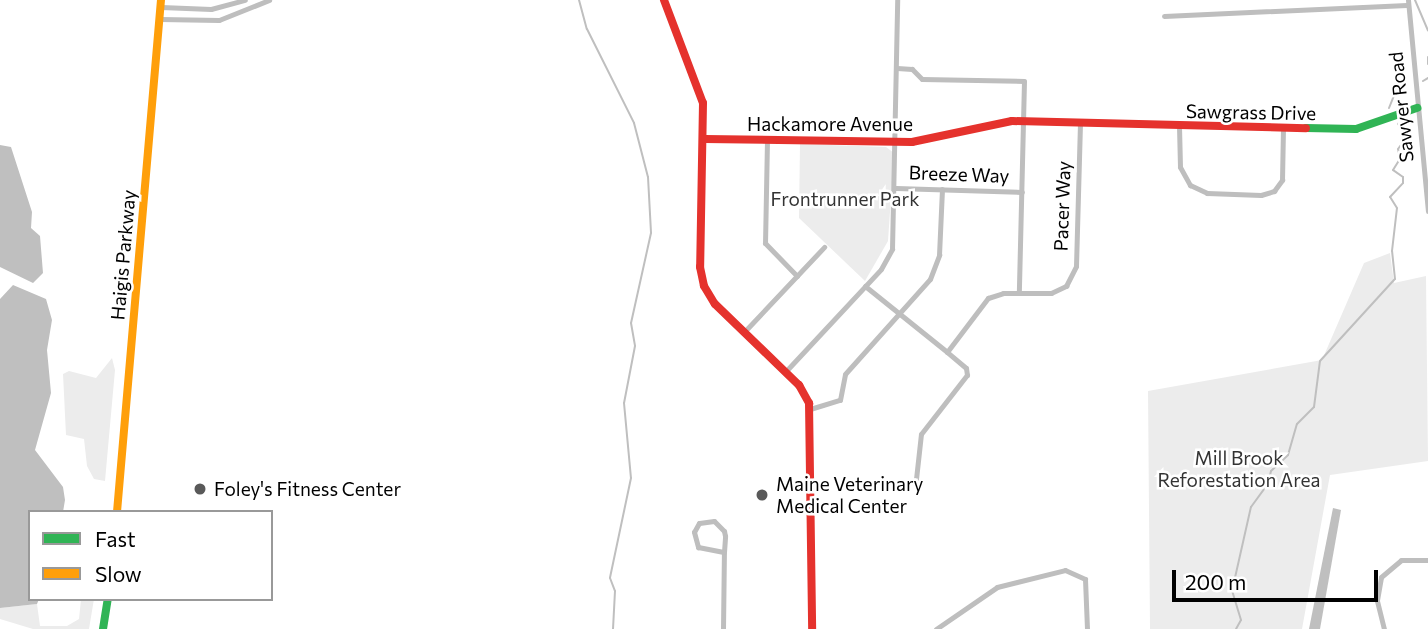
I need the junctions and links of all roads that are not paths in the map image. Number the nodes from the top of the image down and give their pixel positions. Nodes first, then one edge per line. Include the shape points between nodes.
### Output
1 (245, 0) edge
2 (269, 0) edge
3 (664, 0) edge
4 (897, 0) edge
5 (1408, 3) edge
6 (161, 4) edge
7 (1164, 16) dead end
8 (160, 19) junction
9 (897, 68) junction
10 (1417, 108) junction
11 (1024, 121) junction
12 (1080, 122) junction
13 (1179, 126) junction
14 (1283, 128) junction
15 (705, 139) junction
16 (766, 140) junction
17 (896, 143) junction
18 (896, 188) junction
19 (942, 190) junction
20 (1022, 192) junction
21 (1428, 211) edge
22 (824, 247) dead end
23 (797, 276) junction
24 (865, 286) junction
25 (1019, 293) junction
26 (900, 316) junction
27 (744, 332) junction
28 (947, 352) junction
29 (786, 371) junction
30 (810, 409) junction
31 (916, 479) dead end
32 (117, 510) edge
33 (724, 552) junction
34 (1428, 559) edge
35 (108, 601) edge
36 (103, 629) edge
37 (723, 629) edge
38 (812, 629) edge
39 (936, 629) edge
40 (1087, 629) edge
41 (1384, 629) edge

1 - 6 street via 212,9
2 - 8 street via 219,20
3 - 15 street via 700,91
4 - 9 street
5 - 7 street
5 - 10 street, Sawyer Road
6 - 8 street, Haigis Parkway
8 - 32 street, Haigis Parkway
9 - 11 street via 912,69 922,79 1024,81
9 - 17 street
10 - 14 street, Sawgrass Drive via 1362,128
10 - 21 street, Sawyer Road
11 - 12 street, Hackamore Avenue
11 - 17 street, Hackamore Avenue via 989,123
11 - 20 street
12 - 13 street, Sawgrass Drive
12 - 25 street, Pacer Way via 1075,272 1057,292
13 - 14 street, Sawgrass Drive
13 - 14 street via 1180,167 1190,185 1207,193 1261,195 1274,191 1282,180
15 - 16 street, Hackamore Avenue
15 - 27 street via 702,278 712,300
16 - 17 street, Hackamore Avenue
16 - 23 street via 765,243
17 - 18 street
18 - 19 street, Breeze Way
18 - 24 street via 892,249
19 - 20 street, Breeze Way
19 - 26 street via 937,266
20 - 25 street
22 - 23 street
23 - 27 street
24 - 26 street
24 - 29 street
25 - 28 street, Pacer Way via 982,302
26 - 28 street
26 - 30 street via 845,374 840,400
27 - 29 street
28 - 31 street via 966,368 967,375 920,434
29 - 30 street via 805,393
30 - 38 street
33 - 33 street via 722,527 709,520 699,523 694,532 698,547
33 - 37 street
34 - 41 street via 1401,560 1381,577 1377,600
35 - 36 street
39 - 40 street via 997,587 1065,570 1085,579

